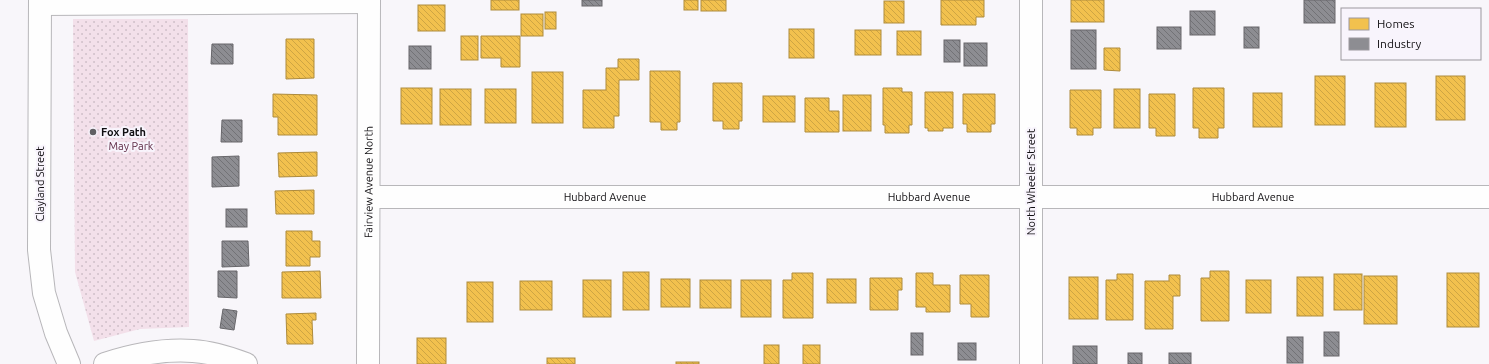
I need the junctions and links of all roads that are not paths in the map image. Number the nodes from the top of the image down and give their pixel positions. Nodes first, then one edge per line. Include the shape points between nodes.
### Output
1 (1031, 0) edge
2 (369, 1) edge
3 (40, 2) edge
4 (369, 197) junction
5 (1489, 197) edge
6 (1031, 198) junction
7 (69, 364) edge
8 (105, 364) edge
9 (246, 364) edge
10 (368, 364) edge
11 (1031, 364) edge

1 - 6 street, North Wheeler Street
2 - 3 street
2 - 4 street, Fairview Avenue North
3 - 7 street, Clayland Street via 39,250 44,293
4 - 6 street, Hubbard Avenue
4 - 10 street, Fairview Avenue North
5 - 6 street, Hubbard Avenue
6 - 11 street, North Wheeler Street
8 - 9 street via 154,353 193,350

